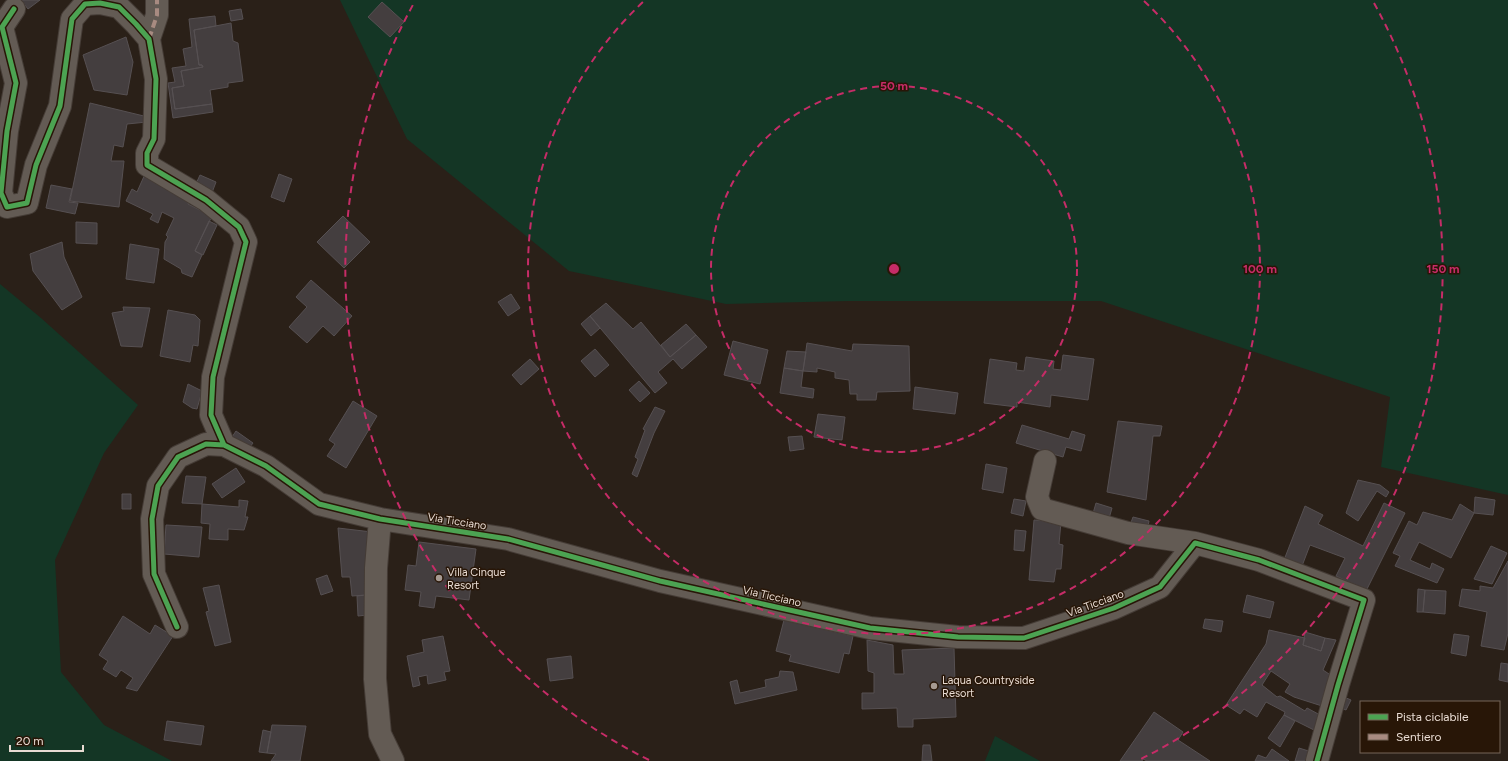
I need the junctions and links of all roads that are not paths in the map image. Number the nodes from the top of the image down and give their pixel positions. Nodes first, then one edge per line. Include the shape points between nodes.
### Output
1 (157, 0) edge
2 (14, 9) dead end
3 (149, 40) junction
4 (224, 445) junction
5 (1046, 461) dead end
6 (380, 519) junction
7 (1195, 543) junction
8 (177, 627) dead end
9 (393, 761) edge
10 (1317, 761) edge

1 - 3 street via 157,16
2 - 3 street via 2,27 16,83 0,193 7,207 27,202 36,165 60,106 72,19 85,4 100,3 119,7
3 - 4 street via 156,78 154,139 147,153 147,165 206,200 239,227 246,242 213,377 211,415
4 - 6 street, Via Ticciano via 266,466 319,504
4 - 8 street, Via Ticciano via 206,444 178,458 158,486 152,519 154,574
5 - 7 street via 1037,497 1042,509 1128,533
6 - 7 street, Via Ticciano via 508,539 660,581 870,628 958,637 1024,638 1114,608 1160,587
6 - 9 street via 376,568 375,679 380,734
7 - 10 street via 1259,560 1364,600

